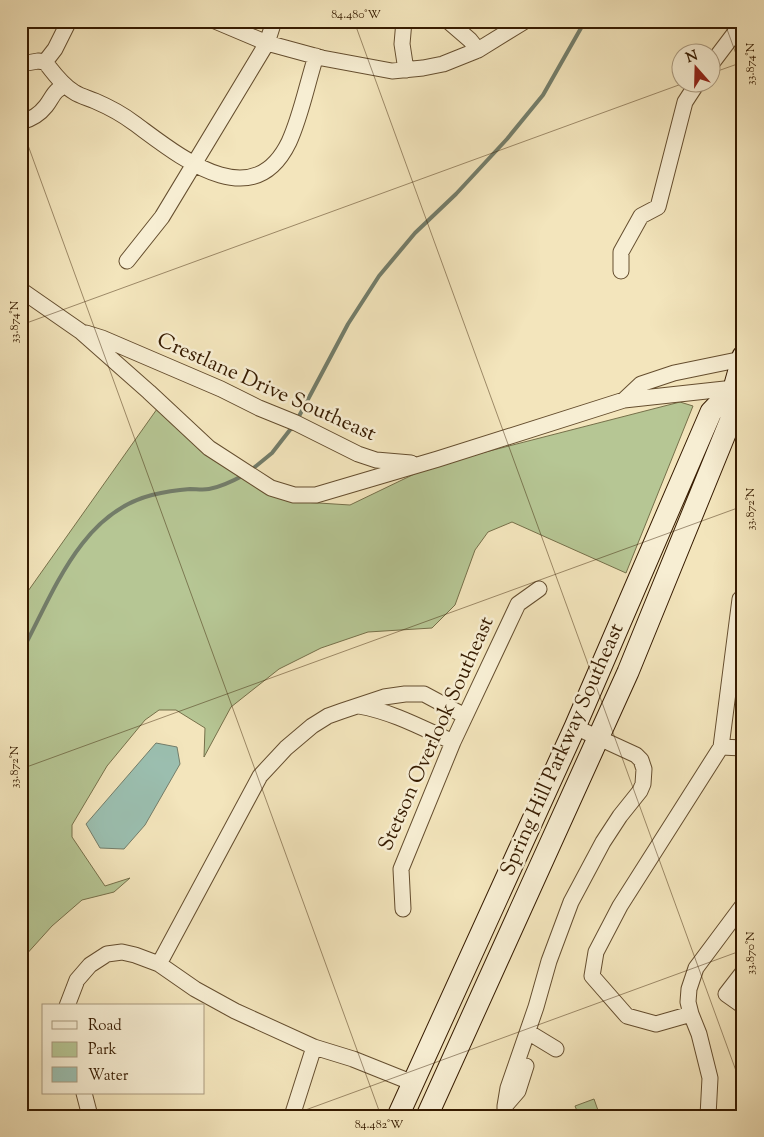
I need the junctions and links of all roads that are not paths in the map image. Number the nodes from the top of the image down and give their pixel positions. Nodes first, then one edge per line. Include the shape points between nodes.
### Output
1 (69, 21) edge
2 (215, 21) edge
3 (274, 21) edge
4 (404, 21) edge
5 (448, 21) edge
6 (525, 21) edge
7 (743, 22) edge
8 (268, 43) junction
9 (478, 50) junction
10 (722, 50) edge
11 (316, 56) junction
12 (45, 62) junction
13 (21, 64) edge
14 (406, 70) junction
15 (66, 86) junction
16 (692, 92) edge
17 (21, 122) edge
18 (194, 163) junction
19 (127, 260) dead end
20 (621, 271) dead end
21 (21, 290) edge
22 (80, 331) junction
23 (743, 358) edge
24 (738, 387) edge
25 (624, 400) junction
26 (438, 459) junction
27 (539, 589) dead end
28 (740, 599) dead end
29 (357, 706) junction
30 (466, 716) junction
31 (575, 727) junction
32 (598, 738) junction
33 (453, 742) junction
34 (721, 747) junction
35 (743, 748) edge
36 (743, 905) edge
37 (403, 909) dead end
38 (159, 964) junction
39 (743, 972) edge
40 (68, 1004) edge
41 (743, 1006) edge
42 (691, 1014) junction
43 (528, 1032) junction
44 (314, 1047) junction
45 (556, 1049) dead end
46 (521, 1051) junction
47 (412, 1083) junction
48 (84, 1094) edge
49 (505, 1111) edge
50 (90, 1116) edge
51 (292, 1116) edge
52 (398, 1116) edge
53 (427, 1116) edge
54 (708, 1116) edge

1 - 12 street
2 - 8 street
3 - 8 street
4 - 14 street via 402,44
5 - 9 street
6 - 9 street
7 - 10 street
8 - 11 street
8 - 18 street
9 - 14 street via 442,64
11 - 14 street via 392,71
11 - 18 street via 294,130 275,163 245,179 234,179
12 - 13 street
12 - 15 street
15 - 17 street via 56,90 37,116
15 - 18 street via 121,113
16 - 20 street via 685,102 658,207 641,216 621,252
18 - 19 street via 162,217
21 - 22 street, Crestlane Drive Southeast
22 - 26 street, Crestlane Drive Southeast via 296,422 358,454 407,464
22 - 26 street, Crestlane Drive Southeast via 209,448 271,488 294,495 316,495
23 - 24 street, Spring Hill Parkway Southeast
23 - 25 street via 674,373 642,384
24 - 25 street
24 - 31 street, Spring Hill Parkway Southeast via 711,412
24 - 32 street, Spring Hill Parkway Southeast via 734,412
25 - 26 street
27 - 30 street, Stetson Overlook Southeast via 518,604
28 - 34 street
29 - 30 street via 404,694 424,694
29 - 33 street via 398,716
29 - 38 street via 328,716 312,726 260,776
30 - 33 street, Stetson Overlook Southeast
31 - 32 street
31 - 47 street, Spring Hill Parkway Southeast
32 - 43 street via 641,760 643,784 603,842 571,902 549,960
32 - 53 street, Spring Hill Parkway Southeast
33 - 37 street, Stetson Overlook Southeast via 401,869
34 - 35 street
34 - 42 street via 620,906 596,952 592,976 627,1016 656,1024
36 - 42 street via 696,968 689,989
38 - 40 street via 122,952 107,954 90,965 78,980
38 - 44 street via 235,1011
39 - 41 street via 726,994
42 - 54 street via 710,1078
43 - 45 street
43 - 46 street
44 - 47 street via 353,1058
44 - 51 street
46 - 49 street via 526,1063 518,1091
46 - 49 street via 508,1058 497,1089
47 - 52 street, Spring Hill Parkway Southeast
48 - 50 street

